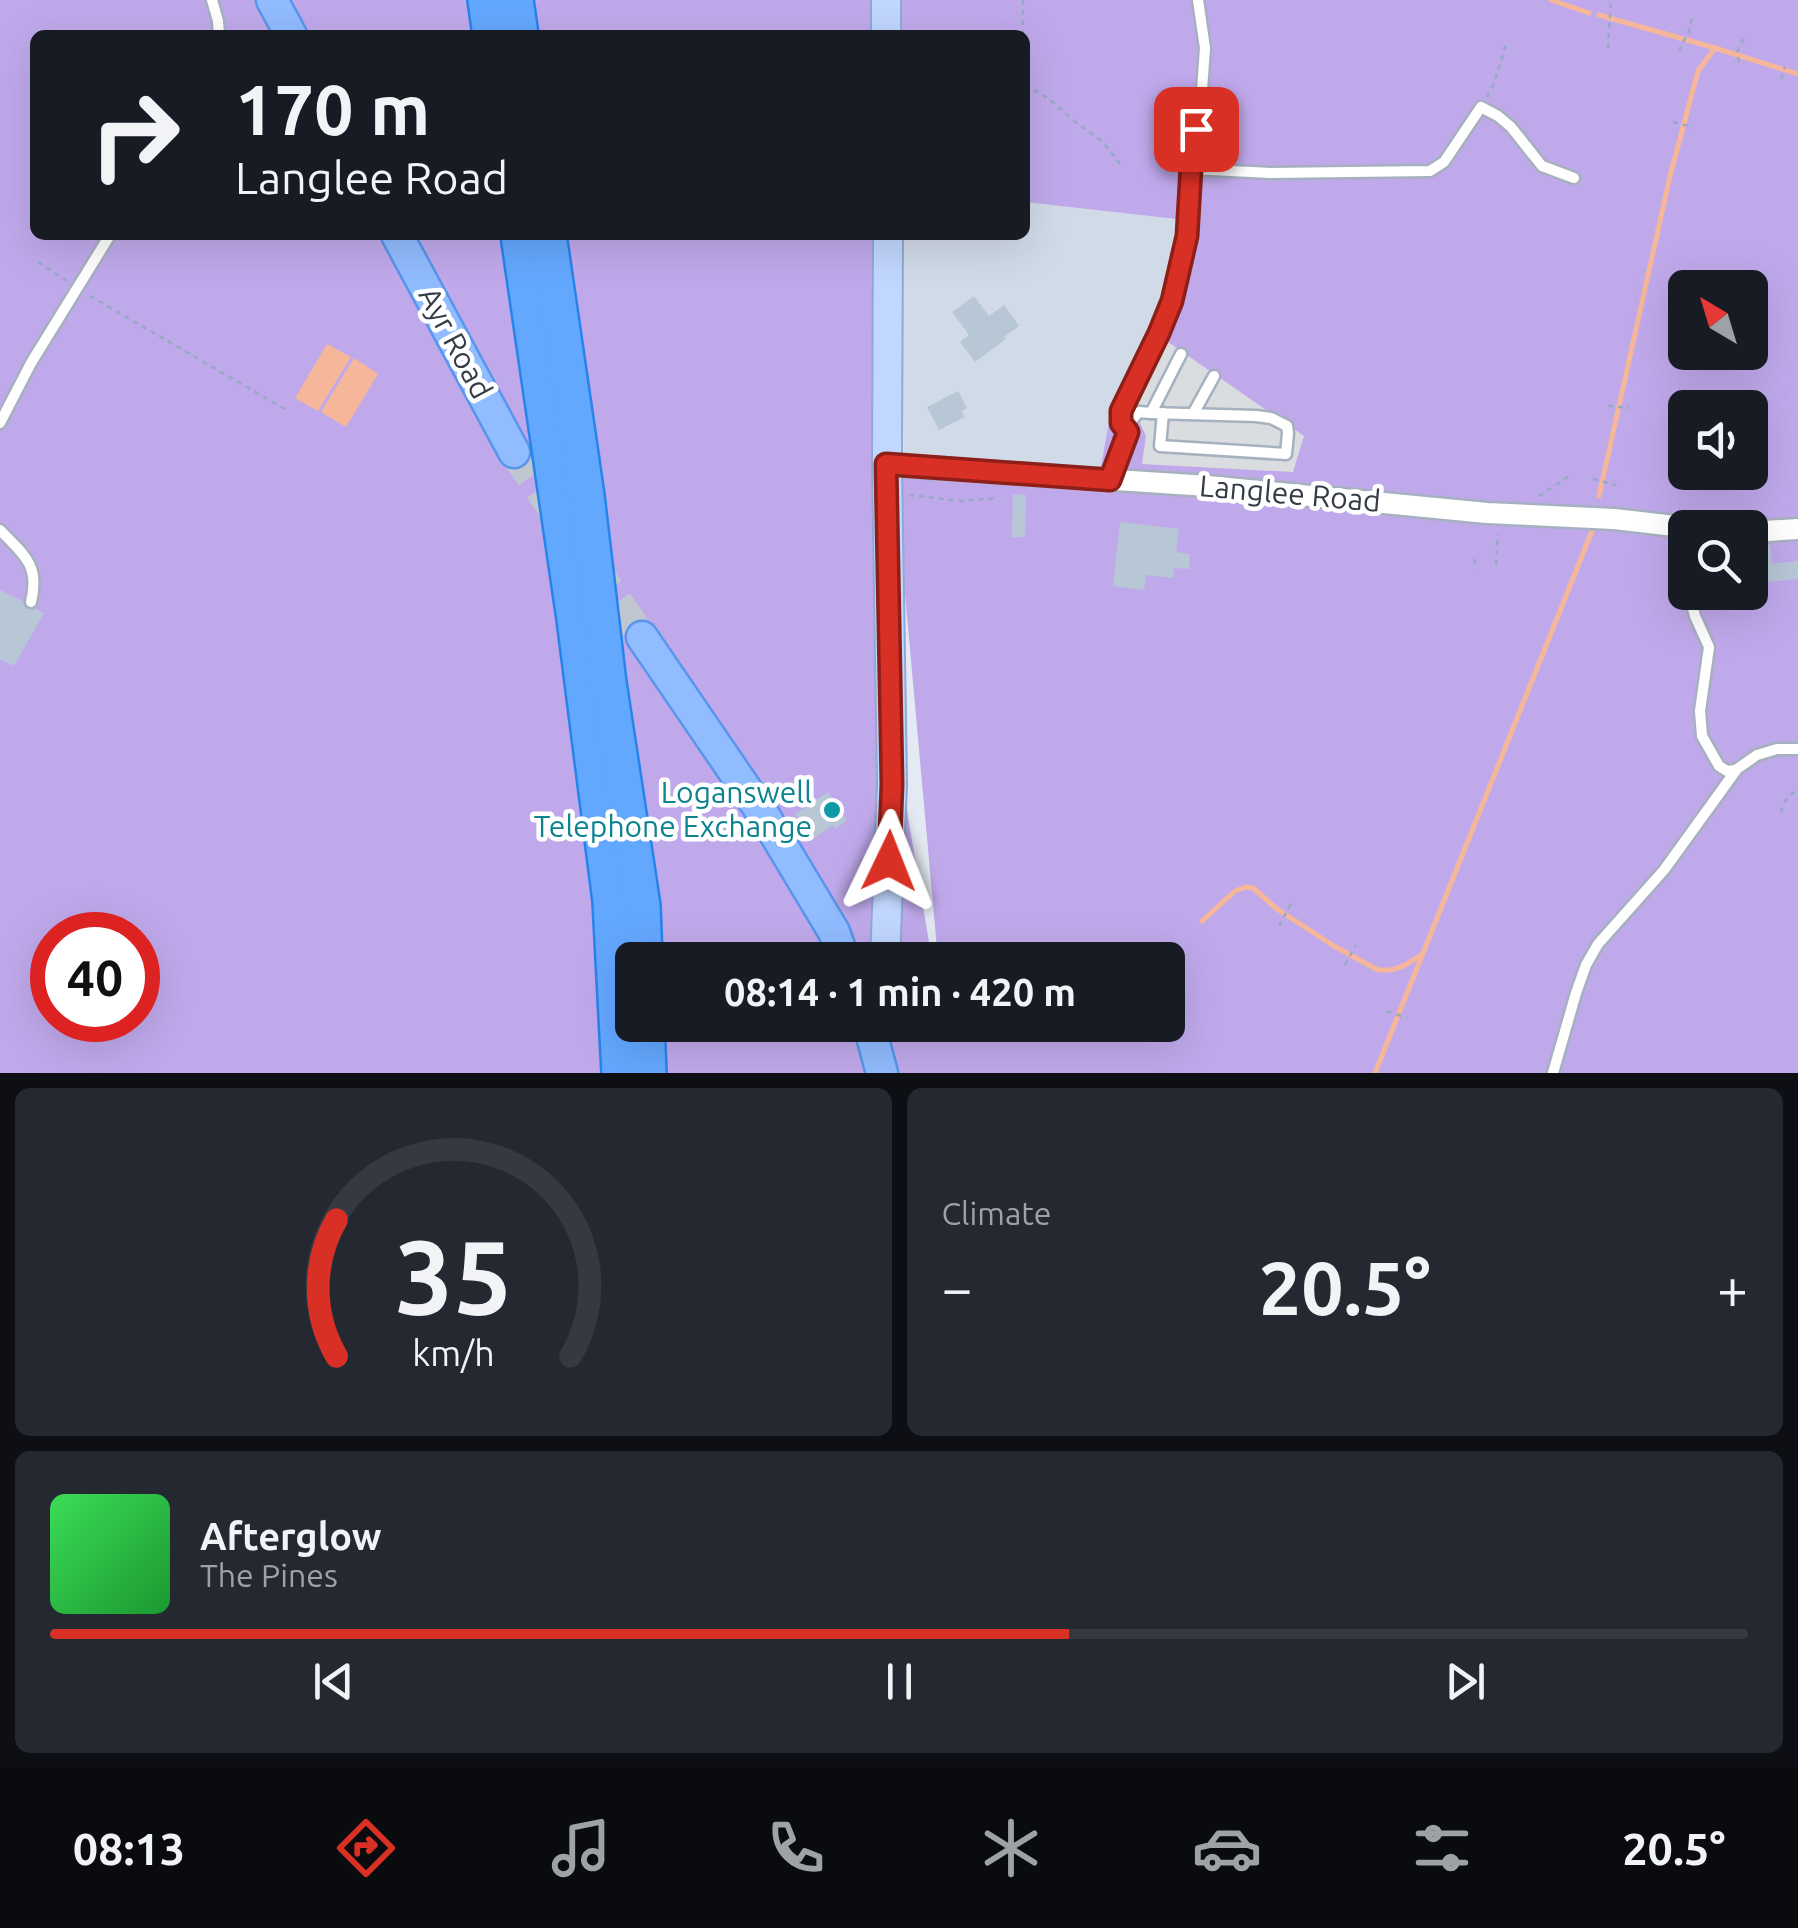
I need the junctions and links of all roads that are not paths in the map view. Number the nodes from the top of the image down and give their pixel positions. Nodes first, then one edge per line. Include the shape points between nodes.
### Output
1 (212, 0) edge
2 (272, 0) edge
3 (486, 0) edge
4 (514, 0) edge
5 (886, 0) edge
6 (1198, 0) edge
7 (219, 30) edge
8 (288, 30) edge
9 (489, 30) edge
10 (519, 30) edge
11 (886, 30) edge
12 (1191, 168) junction
13 (1574, 178) dead end
14 (107, 240) edge
15 (400, 240) edge
16 (520, 240) edge
17 (549, 240) edge
18 (888, 240) edge
19 (1181, 354) dead end
20 (1214, 376) dead end
21 (1244, 400) dead end
22 (1157, 413) junction
23 (1193, 414) junction
24 (1237, 416) junction
25 (0, 422) edge
26 (1128, 432) junction
27 (514, 452) tunnel mouth
28 (887, 478) junction
29 (1110, 480) junction
30 (1668, 525) edge
31 (1798, 529) edge
32 (0, 530) edge
33 (1768, 531) edge
34 (31, 602) dead end
35 (1694, 610) edge
36 (642, 637) tunnel mouth
37 (1798, 749) edge
38 (1737, 770) junction
39 (643, 942) edge
40 (838, 942) edge
41 (886, 942) edge
42 (647, 1042) edge
43 (874, 1042) edge
44 (620, 1073) edge
45 (648, 1073) edge
46 (882, 1073) edge
47 (1553, 1073) edge

1 - 7 lane
2 - 8 main road
3 - 9 highway
4 - 10 highway
5 - 11 street
6 - 12 lane via 1205,48
12 - 13 lane via 1430,171 1444,162 1481,107 1511,128 1542,166
12 - 26 lane via 1187,236 1172,301 1121,411
14 - 25 lane
15 - 27 main road, Ayr Road
16 - 44 highway via 611,901
17 - 39 highway
18 - 28 street
19 - 22 lane
20 - 23 lane
21 - 24 lane
22 - 23 lane
22 - 24 lane via 1160,446 1286,454 1286,426
22 - 26 lane via 1139,412
23 - 24 lane
26 - 29 lane
28 - 29 street, Langlee Road
28 - 41 street via 892,784
29 - 30 street, Langlee Road
31 - 33 street
32 - 34 lane via 29,562
35 - 38 lane via 1708,647 1702,736 1719,766
36 - 40 main road via 765,816
37 - 38 lane via 1777,748
38 - 47 lane via 1664,870 1598,944
42 - 45 highway
43 - 46 main road

